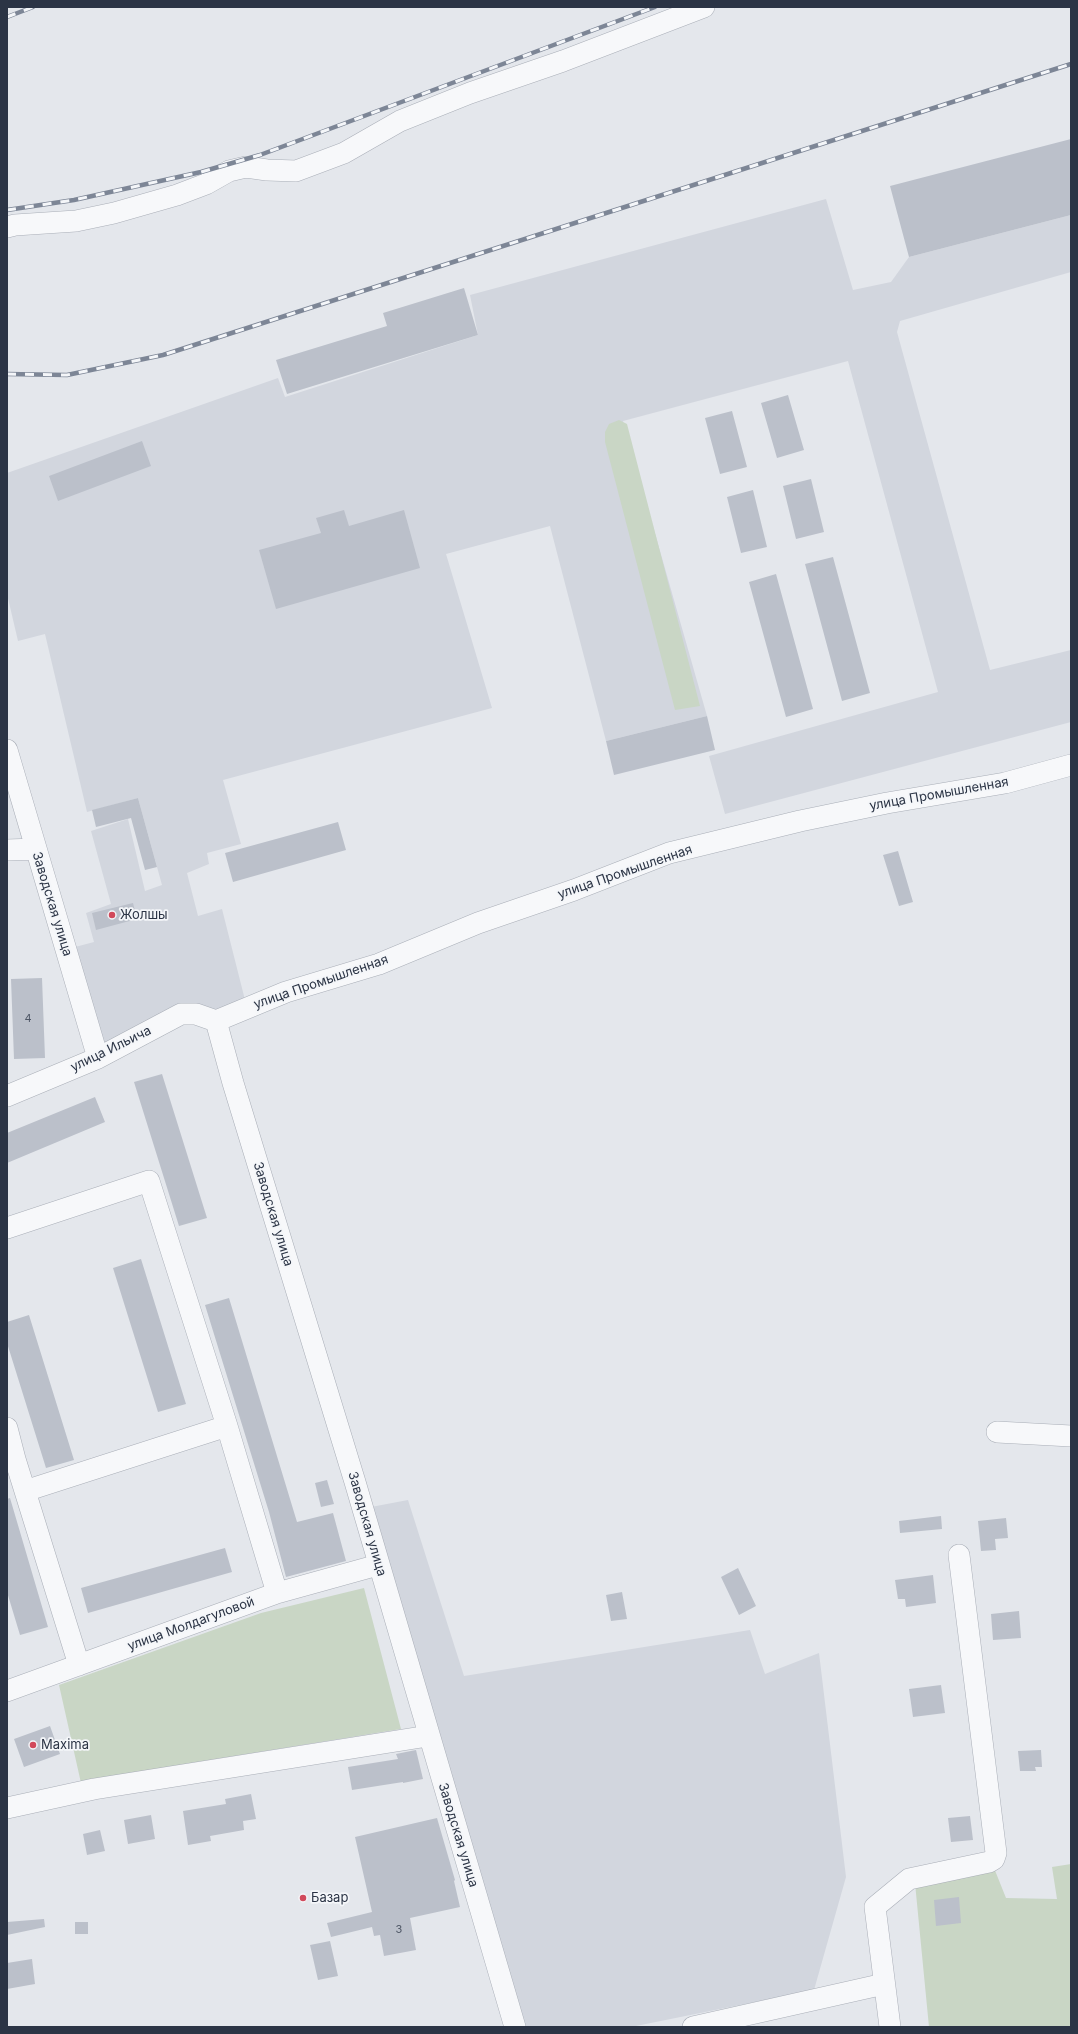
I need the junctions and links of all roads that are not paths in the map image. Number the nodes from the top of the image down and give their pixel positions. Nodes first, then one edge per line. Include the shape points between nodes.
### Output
1 (704, 7) edge
2 (7, 227) edge
3 (7, 750) edge
4 (1071, 765) edge
5 (36, 849) junction
6 (7, 850) edge
7 (216, 1021) junction
8 (98, 1058) junction
9 (7, 1096) edge
10 (7, 1228) edge
11 (227, 1426) junction
12 (7, 1428) edge
13 (997, 1432) dead end
14 (1071, 1436) edge
15 (11, 1461) edge
16 (25, 1491) junction
17 (959, 1556) dead end
18 (378, 1565) junction
19 (277, 1593) junction
20 (78, 1665) junction
21 (7, 1691) edge
22 (428, 1736) junction
23 (7, 1808) edge
24 (884, 1984) junction
25 (515, 2027) edge
26 (693, 2027) edge
27 (890, 2027) edge

1 - 2 street via 400,121 344,153 296,171 246,167 229,171 177,196 114,214 76,221
3 - 5 street, Заводская улица
4 - 7 street, улица Промышленная via 1005,783 800,821 669,853 478,923 378,964 286,992
5 - 6 street
5 - 8 street, Заводская улица
7 - 8 street, улица Ильича via 196,1014 180,1014
7 - 18 street, Заводская улица
8 - 9 street, улица Ильича
10 - 11 street via 149,1181
11 - 16 street
11 - 19 street
12 - 15 street
13 - 14 street
15 - 16 street
16 - 20 street
17 - 24 street via 996,1853 989,1862 908,1879 875,1908
18 - 19 street, улица Молдагуловой
18 - 22 street, Заводская улица
19 - 20 street, улица Молдагуловой
20 - 21 street, улица Молдагуловой
22 - 23 street via 94,1789
22 - 25 street, Заводская улица
24 - 26 street
24 - 27 street

